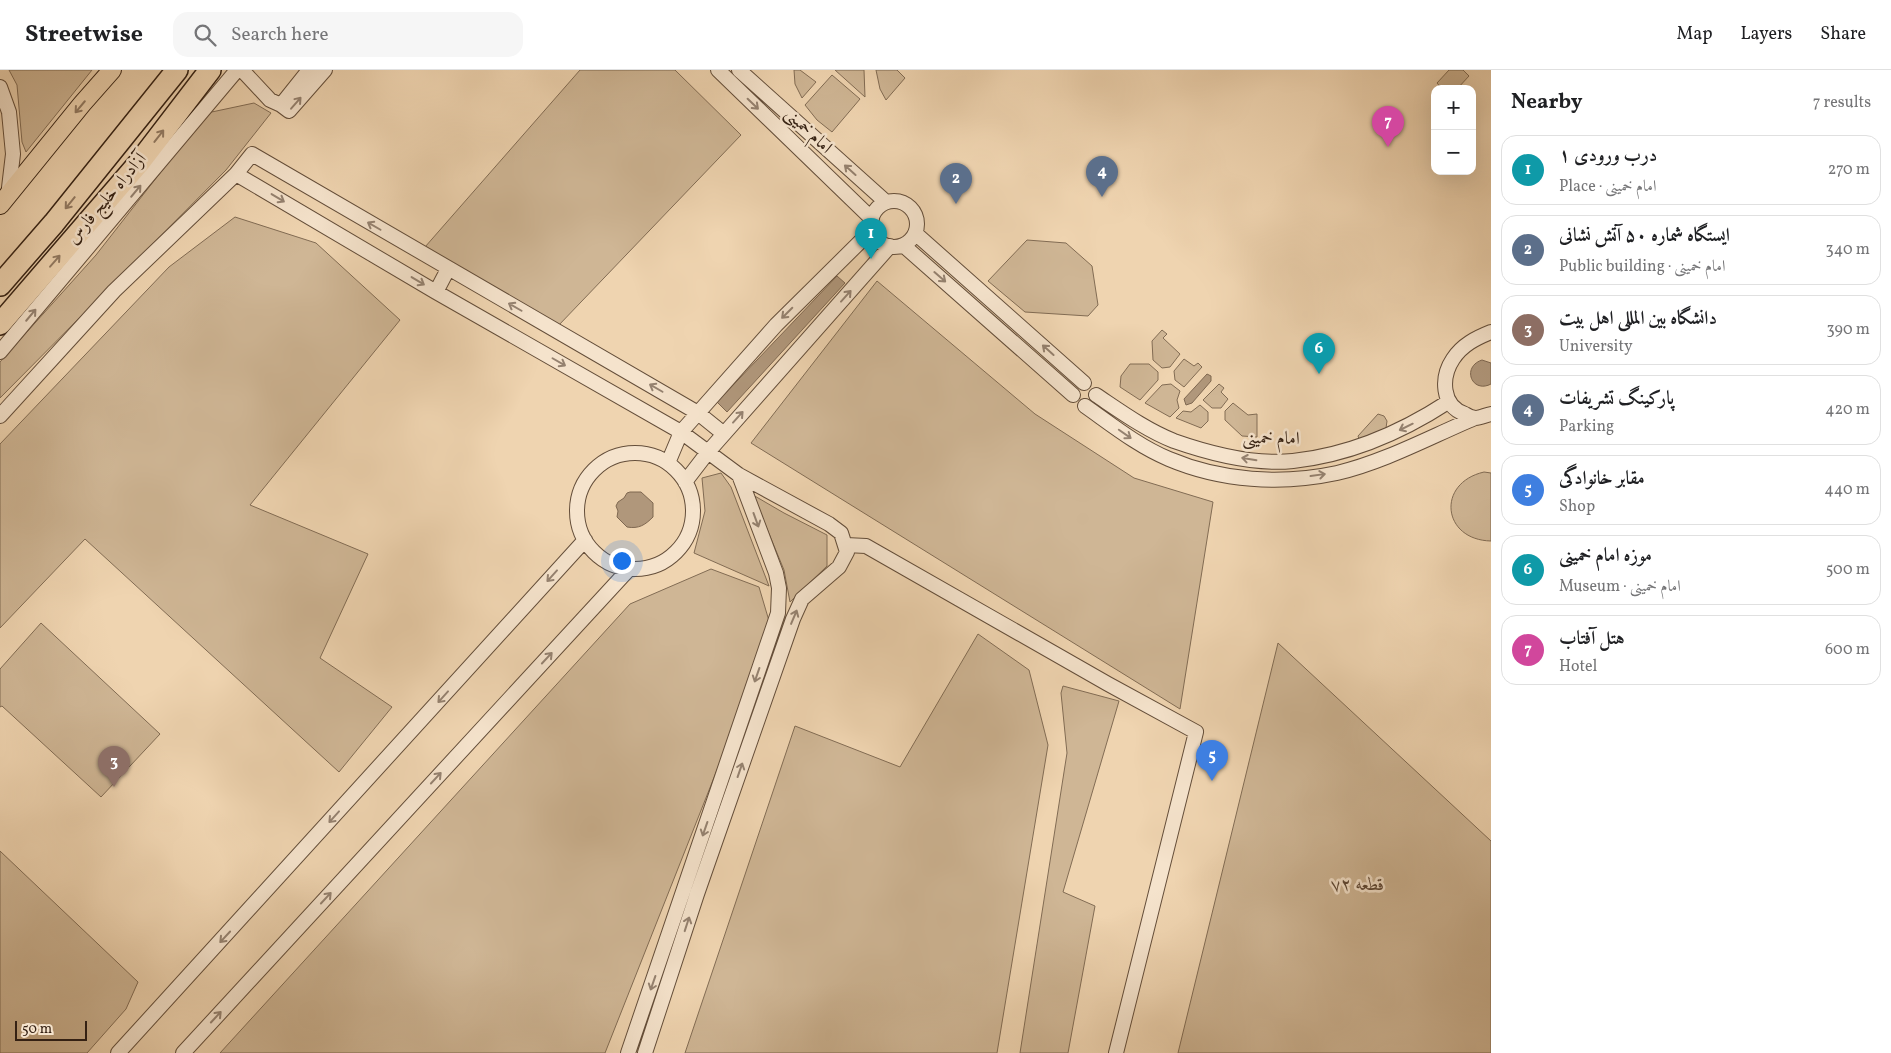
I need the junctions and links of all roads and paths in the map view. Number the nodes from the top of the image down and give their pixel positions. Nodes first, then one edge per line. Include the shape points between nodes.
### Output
1 (112, 70) edge
2 (177, 70) edge
3 (210, 70) edge
4 (238, 70) edge
5 (242, 70) edge
6 (309, 70) edge
7 (325, 70) edge
8 (718, 70) edge
9 (739, 70) edge
10 (0, 87) edge
11 (281, 105) junction
12 (236, 174) junction
13 (4, 201) edge
14 (886, 202) junction
15 (872, 224) junction
16 (915, 233) junction
17 (897, 246) junction
18 (448, 268) junction
19 (0, 285) edge
20 (436, 292) junction
21 (0, 324) edge
22 (1491, 332) edge
23 (0, 352) edge
24 (1084, 383) junction
25 (1073, 395) junction
26 (1096, 395) junction
27 (1448, 402) junction
28 (1085, 406) junction
29 (698, 413) junction
30 (1491, 414) edge
31 (0, 416) edge
32 (1475, 418) junction
33 (681, 432) junction
34 (724, 434) junction
35 (708, 452) junction
36 (668, 463) junction
37 (739, 475) junction
38 (685, 482) junction
39 (585, 540) junction
40 (846, 545) junction
41 (630, 568) junction
42 (118, 1053) edge
43 (183, 1053) edge
44 (628, 1053) edge
45 (645, 1053) edge
46 (1116, 1053) edge

1 -> 13 main road
2 -> 19 highway, آزادراه خلیج فارس
21 -> 3 highway, آزادراه خلیج فارس via 138,164
23 -> 4 street
5 - 11 street via 270,100
6 - 11 street
11 -> 7 street via 289,112
8 -> 15 street, امام خمینی
14 -> 9 street, امام خمینی
10 - 13 street via 9,112 13,154
18 -> 12 street via 252,154
12 -> 20 street
12 - 31 street via 114,291
14 - 15 street via 874,212
14 - 16 street via 908,206 916,218
15 - 17 street via 879,241
15 -> 29 street
16 - 17 street via 908,242
24 -> 16 street
17 -> 25 street
34 -> 17 street
18 - 20 street
29 -> 18 street
20 -> 33 street
22 - 27 street via 1476,338 1454,358 1444,385
24 - 25 street via 1077,385
24 - 26 street via 1091,385
25 - 28 street via 1076,403
27 -> 26 street, امام خمینی via 1396,432 1344,451 1293,461 1254,461 1173,440
26 - 28 street via 1094,401
27 - 32 street via 1458,412
28 -> 32 street via 1134,440 1168,458 1201,470 1252,480 1337,472 1379,459
29 - 33 street
29 - 34 street
30 - 32 street
33 - 35 street
33 - 36 street
34 - 35 street
35 - 37 street
35 - 38 street
36 - 38 street
36 - 39 street via 652,455 618,455 589,475 577,507 578,524
37 - 40 street via 829,524 841,533
37 -> 44 street via 776,573 780,594 778,614
38 - 41 street via 692,499 693,517 683,542 664,560 648,567
39 - 41 street via 604,560
39 -> 42 street
45 -> 40 street via 793,619 802,599 838,567 847,552
40 - 46 street via 866,546 1196,732
43 -> 41 street

